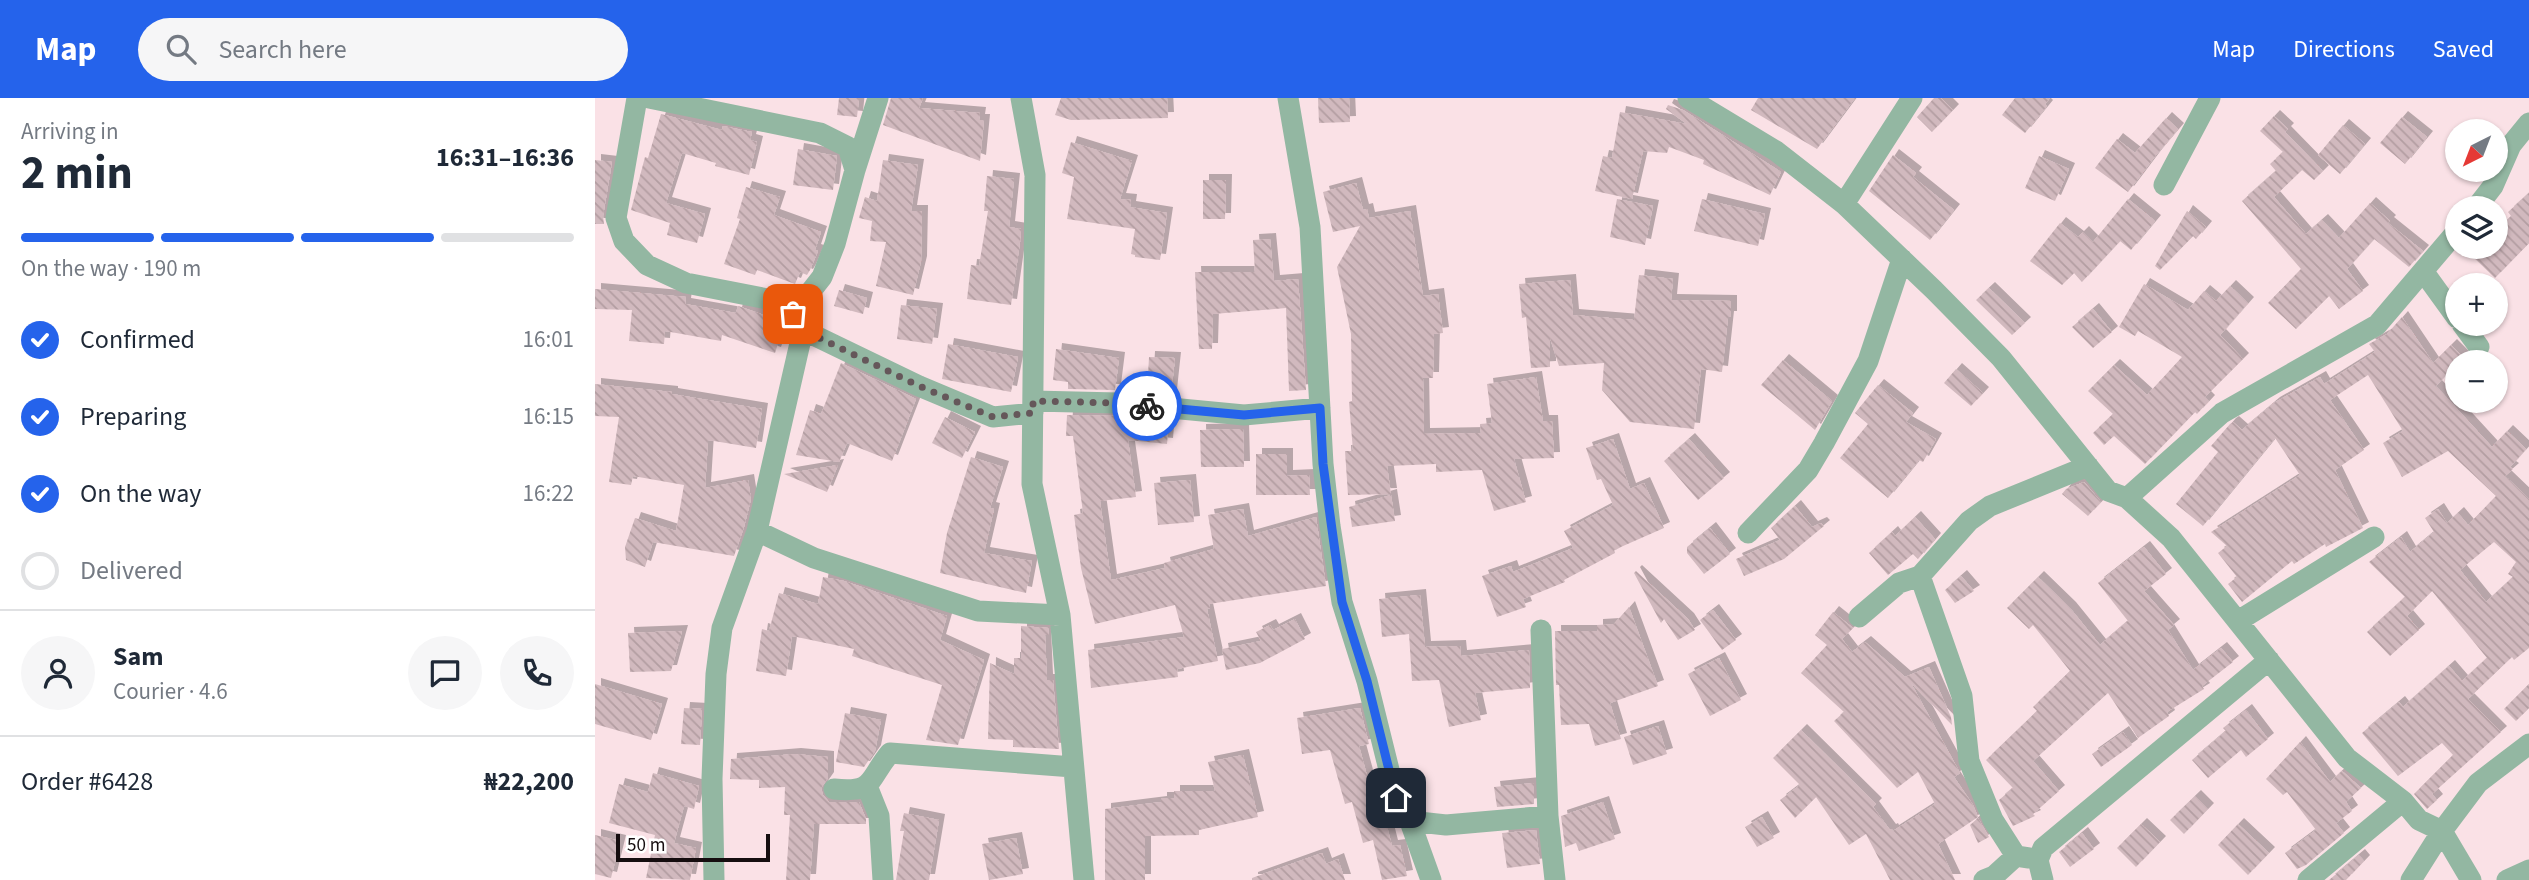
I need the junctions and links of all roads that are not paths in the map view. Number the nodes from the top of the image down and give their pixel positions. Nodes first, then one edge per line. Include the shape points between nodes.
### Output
1 (637, 98) edge
2 (649, 98) edge
3 (877, 98) edge
4 (1021, 98) edge
5 (1288, 98) edge
6 (1688, 98) edge
7 (1912, 98) edge
8 (2210, 98) edge
9 (2529, 123) edge
10 (855, 170) junction
11 (2164, 185) dead end
12 (2485, 196) edge
13 (1844, 204) junction
14 (2445, 246) edge
15 (1902, 259) junction
16 (2423, 271) junction
17 (2445, 301) edge
18 (798, 322) junction
19 (2471, 336) edge
20 (2479, 347) dead end
21 (1033, 407) junction
22 (1320, 408) junction
23 (2088, 466) junction
24 (2127, 498) junction
25 (757, 531) junction
26 (1748, 533) dead end
27 (2374, 537) dead end
28 (1920, 576) junction
29 (1060, 614) junction
30 (1859, 617) dead end
31 (2238, 621) junction
32 (1541, 630) dead end
33 (2269, 660) junction
34 (2529, 744) edge
35 (1073, 767) junction
36 (867, 786) junction
37 (834, 789) dead end
38 (2403, 801) junction
39 (1408, 816) junction
40 (1548, 816) junction
41 (2442, 831) junction
42 (2016, 856) junction
43 (2040, 870) edge
44 (2529, 870) edge
45 (714, 880) edge
46 (883, 880) edge
47 (1084, 880) edge
48 (1431, 880) edge
49 (1555, 880) edge
50 (1984, 880) edge
51 (2308, 880) edge
52 (2411, 880) edge
53 (2471, 880) edge
54 (2507, 880) edge

1 - 18 street via 617,218 624,241 647,265 686,283 768,299
2 - 10 street via 820,133 848,147
3 - 10 street
4 - 21 street via 1035,175
5 - 22 street via 1310,227
6 - 13 street via 1776,151
7 - 13 street
8 - 11 street
9 - 12 street via 2511,145
10 - 18 street via 835,244
13 - 15 street
14 - 16 street
15 - 23 street via 2001,358
15 - 26 street via 1868,361 1825,443 1808,470
16 - 17 street
16 - 24 street via 2377,325 2223,413
18 - 21 street via 919,386 993,417
18 - 25 street
19 - 20 street
21 - 22 street via 1118,403 1244,415
21 - 29 street via 1033,484
22 - 39 street via 1342,602 1396,798
23 - 24 street via 2108,491
23 - 28 street via 1990,506 1969,521
24 - 31 street via 2171,538
25 - 29 street via 814,558 978,611
25 - 45 street via 722,628 716,674
27 - 31 street
28 - 30 street via 1899,583
28 - 42 street via 1962,696 1969,761 1993,820
29 - 35 street
31 - 33 street
32 - 40 street
33 - 38 street via 2347,758
33 - 43 street via 2043,848
34 - 41 street via 2478,783
35 - 36 street via 890,753
35 - 47 street
36 - 37 street via 853,791
36 - 46 street via 879,816
38 - 41 street via 2419,820
38 - 51 street
39 - 40 street via 1446,825
39 - 48 street
40 - 49 street
41 - 52 street
41 - 53 street
42 - 43 street
42 - 50 street
44 - 54 street

